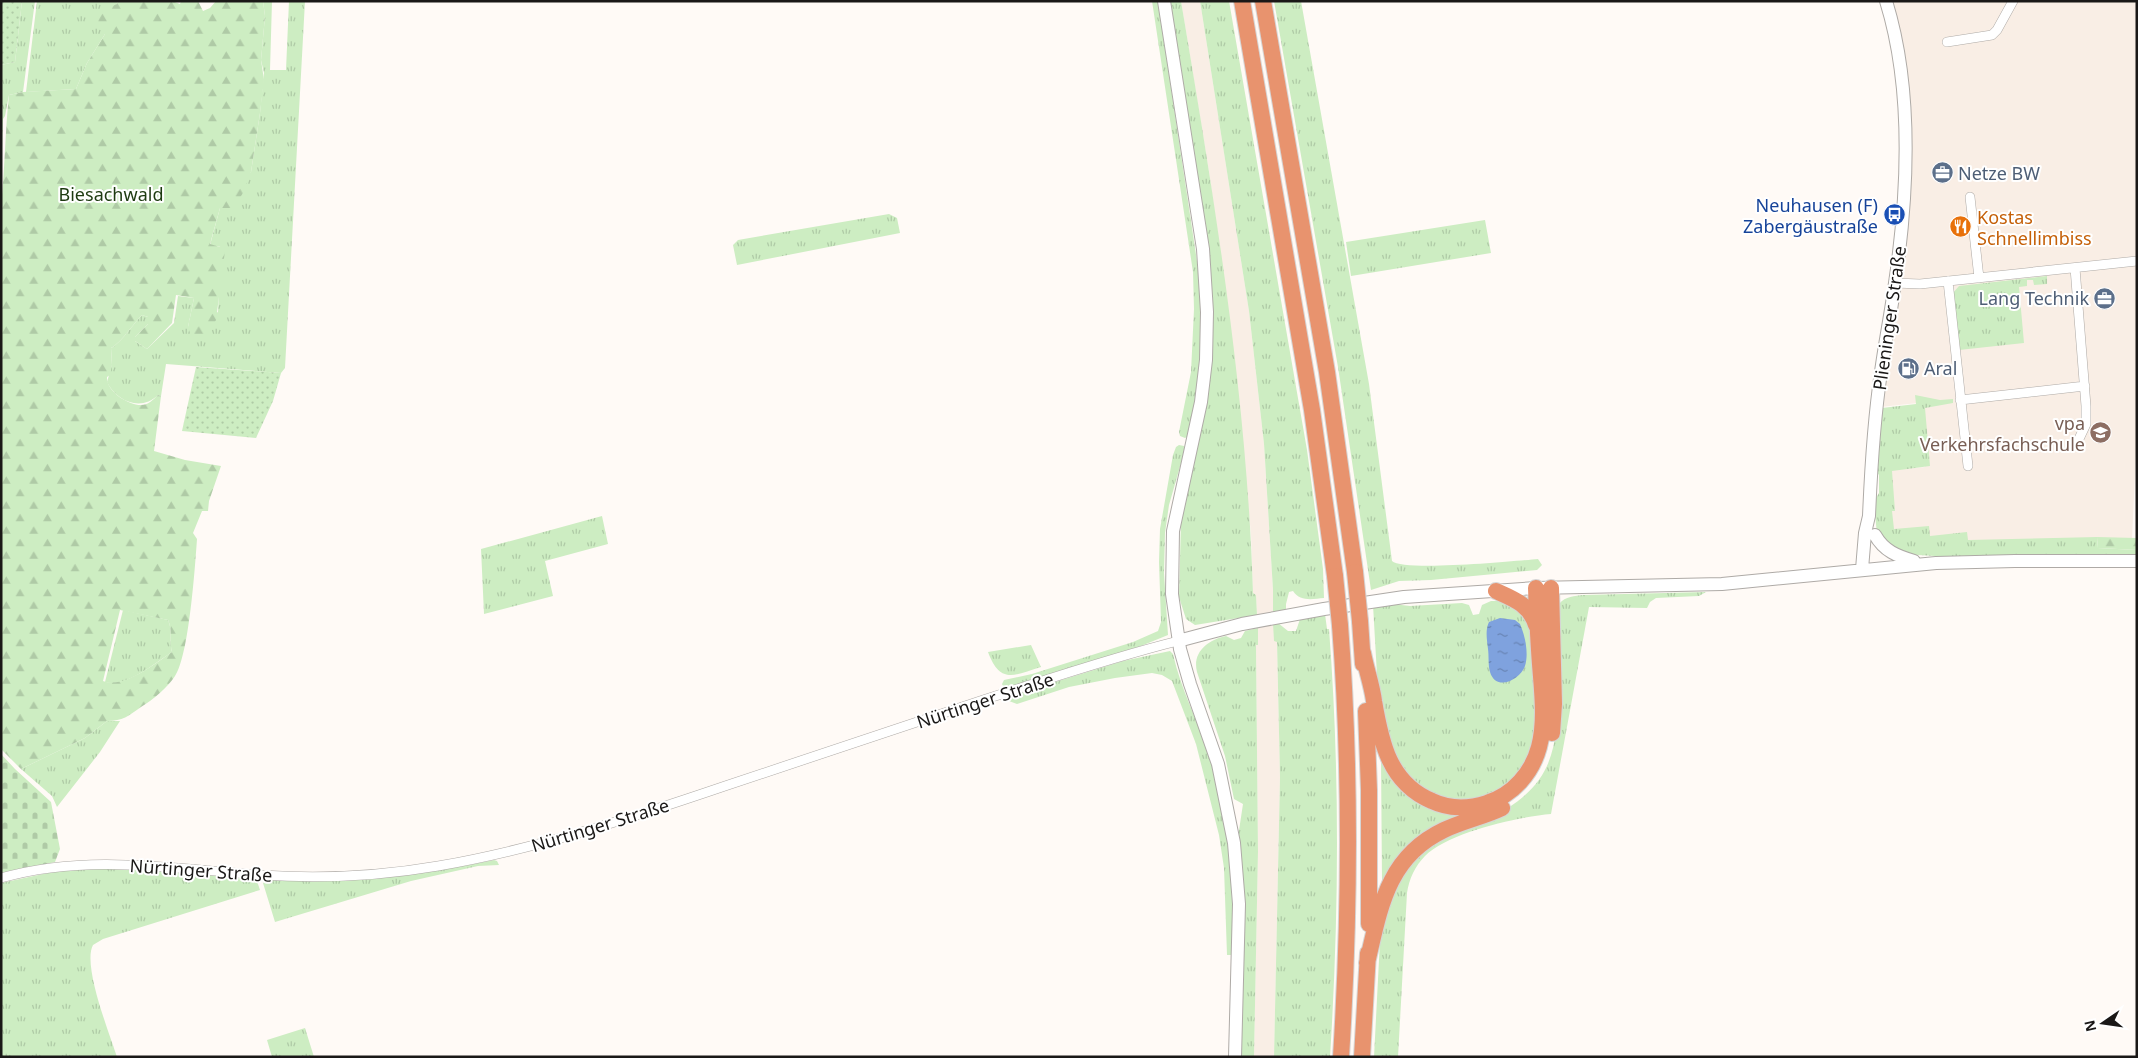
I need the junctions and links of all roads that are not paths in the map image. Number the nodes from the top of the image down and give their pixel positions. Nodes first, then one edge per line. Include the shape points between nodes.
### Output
1 (1164, 1) edge
2 (1242, 1) edge
3 (1262, 1) edge
4 (1886, 1) edge
5 (2013, 1) edge
6 (1947, 42) dead end
7 (1970, 197) dead end
8 (2137, 261) edge
9 (2075, 268) junction
10 (1979, 278) junction
11 (1948, 282) junction
12 (1895, 283) junction
13 (2085, 386) junction
14 (1960, 400) junction
15 (2078, 441) dead end
16 (1968, 466) dead end
17 (1869, 516) junction
18 (1875, 535) junction
19 (2137, 561) edge
20 (1924, 564) junction
21 (1867, 568) junction
22 (1543, 588) junction
23 (1496, 591) junction
24 (1537, 630) junction
25 (1178, 641) junction
26 (1362, 653) junction
27 (1, 878) edge
28 (1367, 963) junction
29 (1235, 1057) edge
30 (1341, 1057) edge
31 (1362, 1057) edge

1 - 25 main road via 1203,248 1208,312 1202,389 1173,530 1171,585
2 - 30 highway, bridge via 1312,410 1340,626 1349,837
3 - 26 highway, bridge via 1327,372 1355,572
4 - 12 main road, Plieninger Straße via 1899,57 1904,114 1903,199
5 - 6 street via 1992,35
7 - 10 street
8 - 9 street
9 - 10 street
9 - 13 street
10 - 11 street
11 - 12 street
11 - 14 street
12 - 17 main road, Plieninger Straße via 1880,382
13 - 14 street
13 - 15 street via 2086,424
14 - 16 street
17 - 18 main road, Plieninger Straße
17 - 21 main road, Plieninger Straße via 1864,533
18 - 20 main road via 1895,555
18 - 21 main road, Plieninger Straße via 1876,556
19 - 20 main road
20 - 21 main road
21 - 22 main road via 1711,585
22 - 23 main road
22 - 24 highway
22 - 28 highway via 1554,719 1550,747 1540,771 1530,786 1510,804 1441,832 1410,854 1384,894
23 - 24 highway via 1525,606 1533,616
23 - 25 main road via 1357,603 1238,624
24 - 26 highway via 1543,719 1536,756 1527,773 1512,789 1493,801 1468,807 1445,806 1425,798 1397,773 1380,736
25 - 27 street, Nürtinger Straße via 1026,686 591,830 468,860 395,872 312,877 148,865 86,864 46,868
25 - 29 main road via 1218,764 1234,844 1239,913
26 - 28 highway via 1369,790
28 - 31 highway

